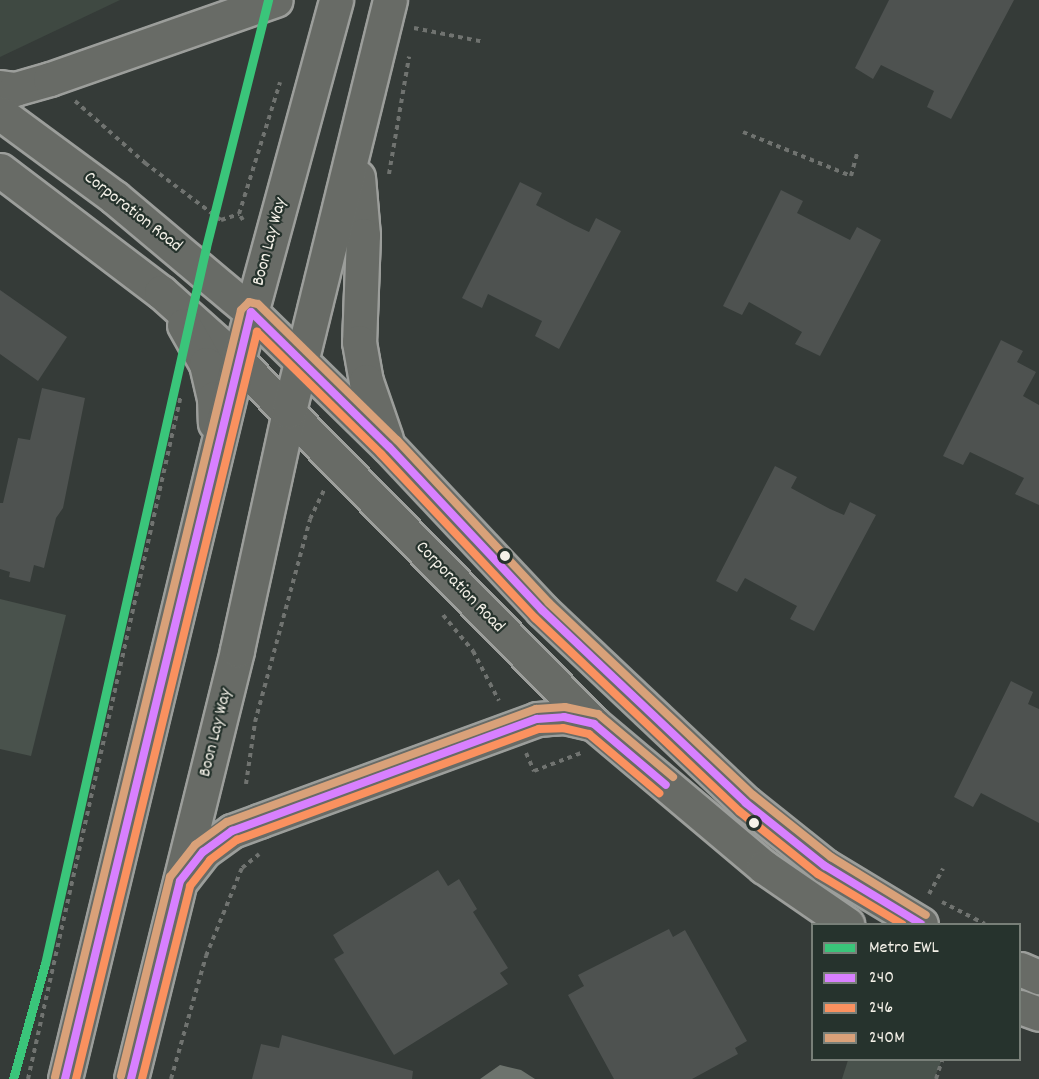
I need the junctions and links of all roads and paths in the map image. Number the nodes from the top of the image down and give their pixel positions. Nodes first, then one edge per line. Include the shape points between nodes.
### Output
1 (276, 0) edge
2 (336, 0) edge
3 (390, 0) edge
4 (416, 19) dead end
5 (414, 28) junction
6 (412, 39) dead end
7 (484, 42) dead end
8 (410, 51) dead end
9 (50, 80) junction
10 (281, 80) dead end
11 (0, 87) edge
12 (0, 113) edge
13 (743, 132) dead end
14 (356, 149) junction
15 (857, 154) dead end
16 (0, 170) edge
17 (387, 185) dead end
18 (239, 214) junction
19 (243, 220) dead end
20 (161, 292) junction
21 (251, 312) junction
22 (238, 361) junction
23 (301, 361) junction
24 (183, 388) dead end
25 (289, 411) junction
26 (389, 447) junction
27 (216, 454) junction
28 (325, 488) dead end
29 (594, 724) junction
30 (246, 784) dead end
31 (263, 850) dead end
32 (943, 869) dead end
33 (180, 881) junction
34 (920, 891) dead end
35 (925, 910) edge
36 (846, 923) edge
37 (981, 923) edge
38 (1021, 969) edge
39 (1039, 977) edge
40 (1021, 1007) edge
41 (1039, 1014) edge
42 (941, 1061) edge
43 (28, 1079) edge
44 (66, 1079) edge
45 (131, 1079) edge
46 (171, 1079) edge
47 (936, 1079) edge

1 - 9 main road
2 - 21 main road, Boon Lay Way
3 - 14 main road, Boon Lay Way
4 - 5 path
5 - 6 path
5 - 7 path
8 - 17 path
9 - 11 main road via 15,89
9 - 18 path via 146,163 221,220
10 - 18 path
12 - 21 main road, Corporation Road via 114,197
13 - 15 path via 851,176
14 - 23 main road, Boon Lay Way
14 - 26 main road via 363,235 359,342 366,381
16 - 20 main road, Corporation Road
18 - 19 path
20 - 22 main road, Corporation Road
20 - 27 main road via 206,364 214,398
21 - 22 main road, Boon Lay Way
21 - 23 main road, Corporation Road
22 - 25 main road, Corporation Road
22 - 27 main road, Boon Lay Way
23 - 25 main road, Boon Lay Way
23 - 26 main road, Corporation Road
24 - 43 path
25 - 29 main road, Corporation Road
25 - 33 main road, Boon Lay Way via 237,650
26 - 35 main road, Corporation Road via 542,610 746,803 825,866
27 - 44 main road, Boon Lay Way
28 - 30 path via 310,519 255,722
29 - 33 main road via 564,717 537,719 241,828 203,852
29 - 36 main road, Corporation Road via 764,867
31 - 46 path via 242,868 206,956
32 - 35 path
33 - 45 main road, Boon Lay Way
34 - 35 path
35 - 37 path
38 - 39 main road
40 - 41 main road
42 - 47 path

